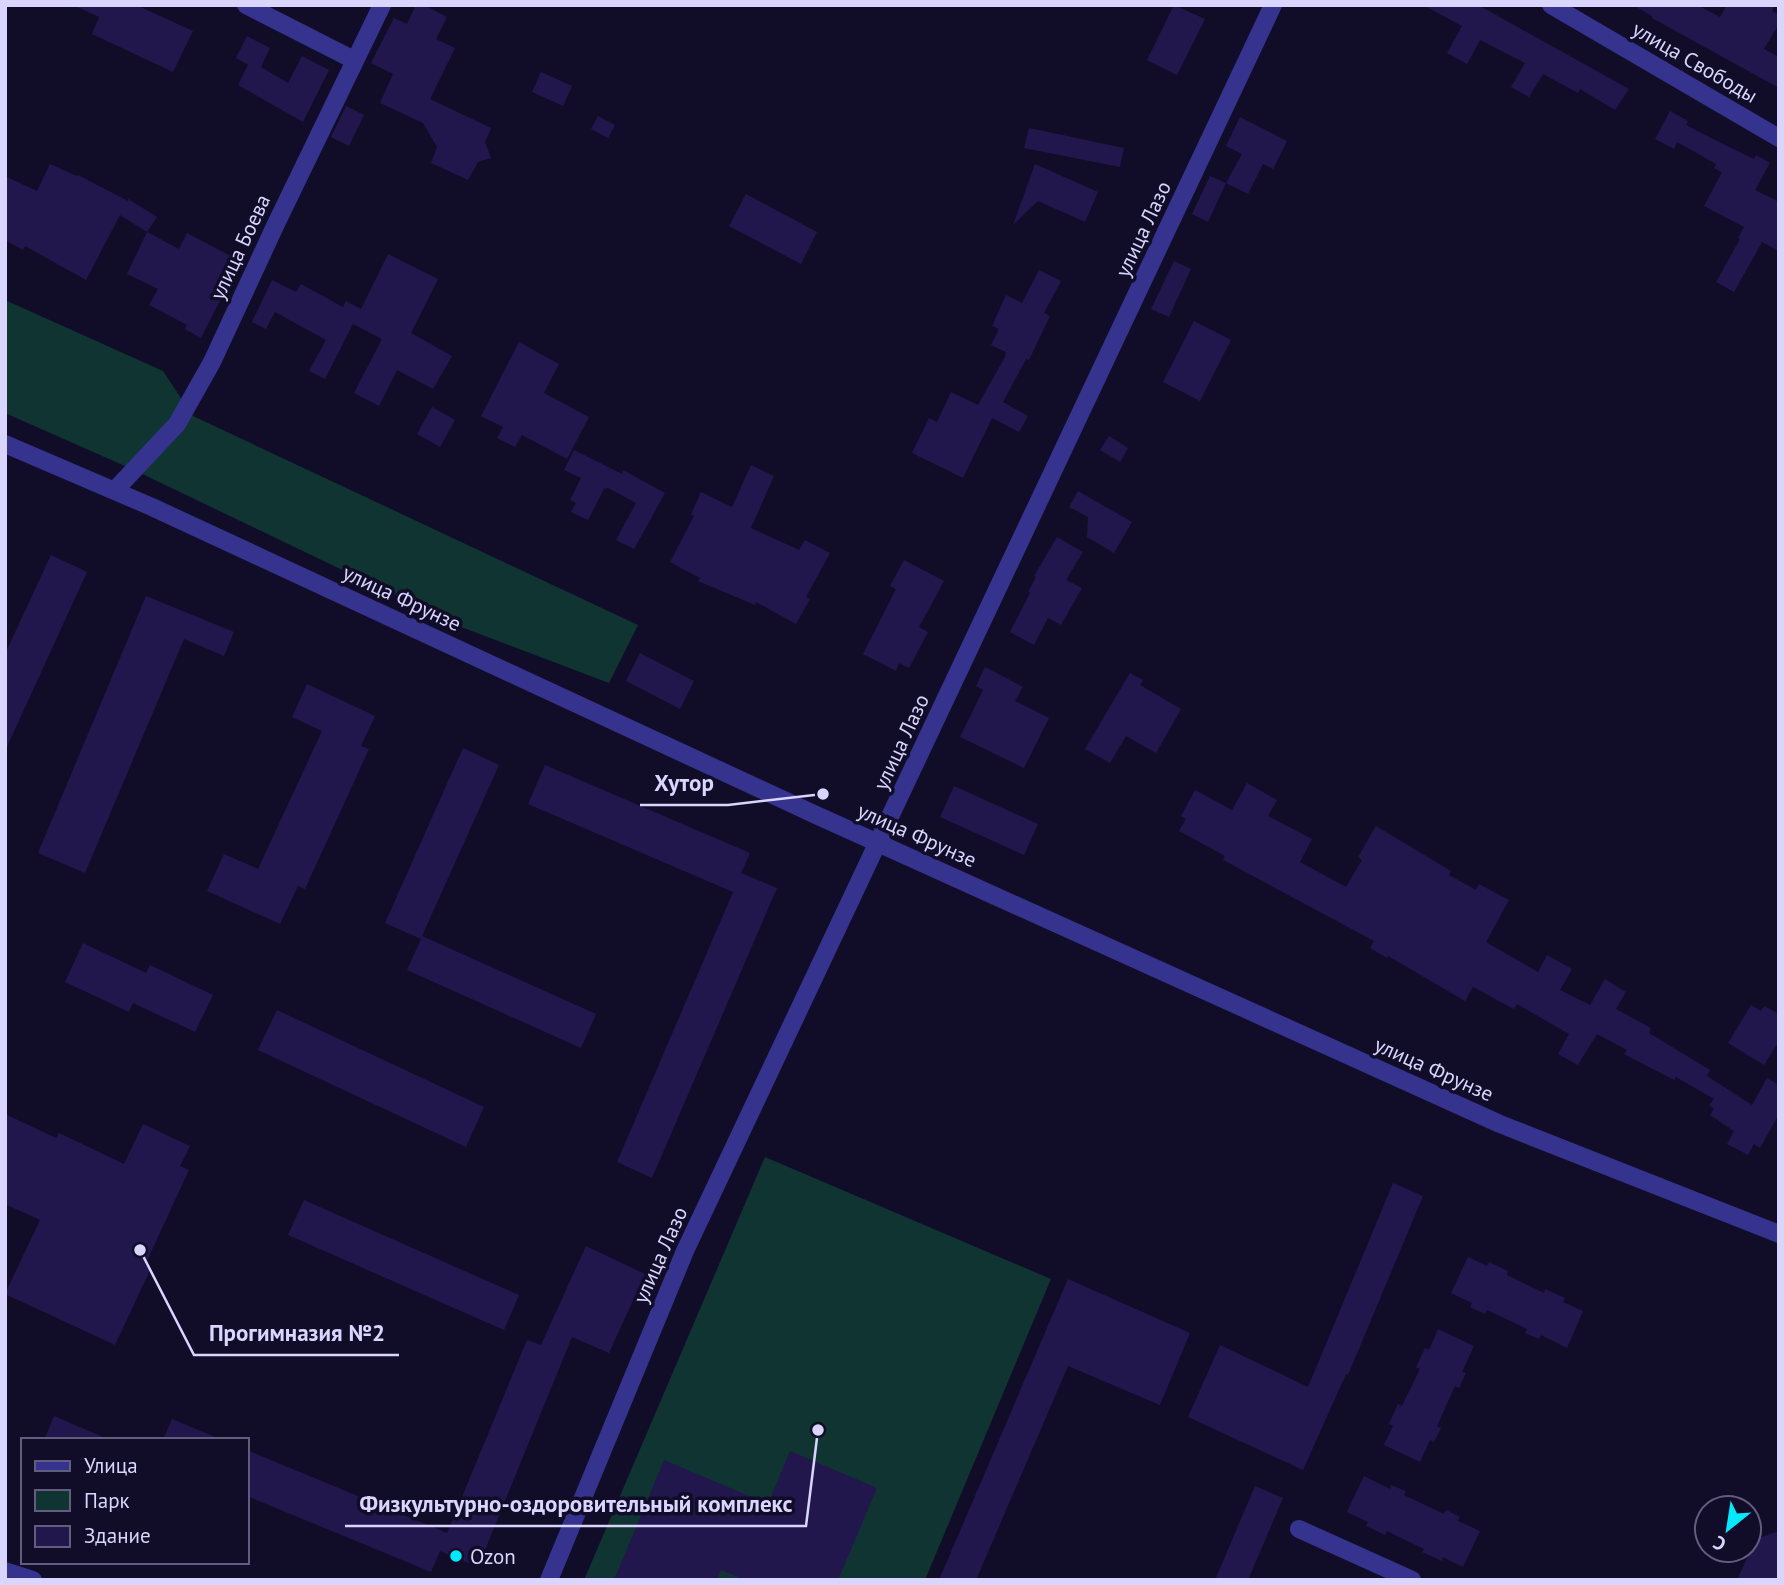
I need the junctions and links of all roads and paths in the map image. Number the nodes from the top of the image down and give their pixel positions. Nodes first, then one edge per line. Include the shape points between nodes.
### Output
1 (246, 5) edge
2 (382, 5) edge
3 (1273, 5) edge
4 (1551, 5) edge
5 (354, 60) junction
6 (1779, 138) edge
7 (5, 444) edge
8 (115, 490) junction
9 (879, 842) junction
10 (1779, 1234) edge
11 (1299, 1530) dead end
12 (5, 1571) edge
13 (33, 1580) edge
14 (549, 1580) edge
15 (1412, 1580) edge

1 - 5 street
2 - 5 street, улица Боева
3 - 9 street, улица Лазо
4 - 6 street, улица Свободы
5 - 8 street, улица Боева via 212,362 177,424
7 - 8 street, улица Фрунзе
8 - 9 street, улица Фрунзе
9 - 10 street, улица Фрунзе via 1500,1124
9 - 14 street, улица Лазо via 685,1251
11 - 15 street
12 - 13 street

